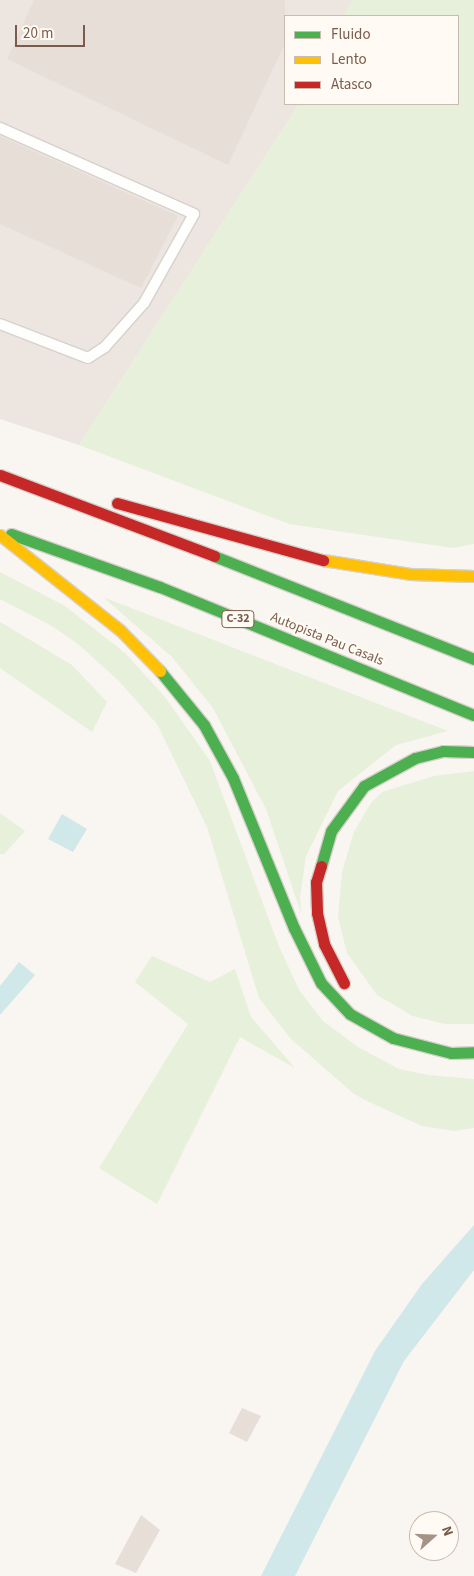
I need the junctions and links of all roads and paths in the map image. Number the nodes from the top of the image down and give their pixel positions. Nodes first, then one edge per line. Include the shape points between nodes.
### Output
1 (0, 128) edge
2 (0, 324) edge
3 (0, 475) edge
4 (35, 487) junction
5 (0, 530) edge
6 (0, 535) edge
7 (474, 576) edge
8 (474, 659) edge
9 (474, 715) edge
10 (474, 752) edge
11 (351, 992) dead end
12 (363, 1007) dead end
13 (393, 1038) junction
14 (474, 1052) edge

1 - 2 lane via 194,214 144,303 105,347 88,358
3 - 4 highway
4 - 7 highway via 112,501 267,547 339,564 410,574
4 - 8 highway via 329,599
5 - 9 highway, Autopista Pau Casals / C-32 via 160,587
6 - 13 highway via 121,631 176,688 204,725 233,778 294,928 321,983 350,1014
10 - 11 highway via 443,751 415,758 388,770 364,786 331,831 316,882 317,913 324,944 338,976
12 - 13 highway
13 - 14 highway via 451,1053

